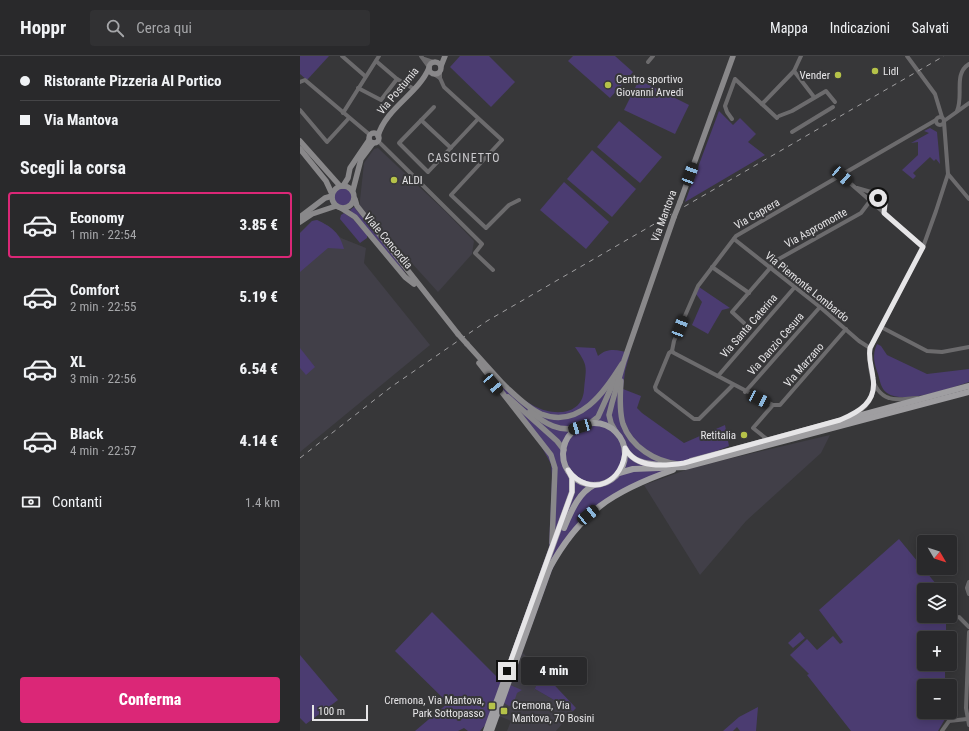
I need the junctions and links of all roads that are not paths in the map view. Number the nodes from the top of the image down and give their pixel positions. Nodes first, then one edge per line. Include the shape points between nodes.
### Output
1 (342, 56) edge
2 (379, 56) edge
3 (442, 56) edge
4 (445, 56) edge
5 (653, 56) edge
6 (733, 56) edge
7 (906, 56) edge
8 (422, 57) edge
9 (799, 57) edge
10 (376, 61) junction
11 (648, 62) dead end
12 (969, 64) edge
13 (429, 67) junction
14 (436, 68) junction
15 (794, 71) junction
16 (300, 76) edge
17 (365, 76) junction
18 (424, 78) junction
19 (397, 79) junction
20 (305, 80) junction
21 (300, 82) edge
22 (358, 88) junction
23 (414, 89) junction
24 (960, 96) junction
25 (814, 97) junction
26 (835, 102) dead end
27 (969, 102) edge
28 (762, 104) junction
29 (434, 107) dead end
30 (833, 107) dead end
31 (300, 110) edge
32 (957, 110) junction
33 (343, 113) junction
34 (349, 118) junction
35 (478, 119) junction
36 (732, 119) dead end
37 (421, 120) junction
38 (940, 121) junction
39 (792, 132) dead end
40 (374, 138) junction
41 (300, 141) edge
42 (451, 148) junction
43 (300, 149) edge
44 (948, 174) junction
45 (842, 176) junction
46 (342, 186) junction
47 (856, 188) junction
48 (353, 190) junction
49 (332, 195) junction
50 (354, 199) junction
51 (969, 199) edge
52 (519, 200) dead end
53 (870, 201) junction
54 (339, 207) junction
55 (884, 213) junction
56 (300, 217) edge
57 (300, 222) edge
58 (734, 239) junction
59 (923, 247) junction
60 (712, 267) junction
61 (770, 268) junction
62 (493, 270) dead end
63 (419, 287) junction
64 (794, 288) junction
65 (749, 293) junction
66 (820, 307) junction
67 (744, 322) dead end
68 (881, 327) junction
69 (846, 329) junction
70 (467, 344) junction
71 (969, 347) edge
72 (870, 348) junction
73 (672, 351) junction
74 (479, 363) junction
75 (622, 366) junction
76 (718, 376) junction
77 (874, 379) junction
78 (503, 384) junction
79 (733, 385) junction
80 (969, 386) edge
81 (745, 392) junction
82 (969, 392) edge
83 (927, 397) junction
84 (772, 405) junction
85 (840, 420) junction
86 (589, 424) junction
87 (580, 427) junction
88 (616, 432) junction
89 (768, 440) junction
90 (625, 448) junction
91 (564, 450) junction
92 (678, 464) junction
93 (685, 467) junction
94 (568, 470) junction
95 (619, 473) junction
96 (594, 485) junction
97 (547, 567) junction
98 (969, 582) edge
99 (969, 594) edge
100 (959, 616) dead end
101 (969, 627) edge
102 (969, 632) edge
103 (967, 719) junction
104 (969, 724) edge
105 (486, 731) edge
106 (491, 731) edge
107 (942, 731) edge

1 - 17 street
2 - 10 street
3 - 14 main road, Via Postumia
4 - 14 main road, Via Postumia
5 - 11 street
6 - 75 main road, Via Mantova, bridge
7 - 38 street via 930,87 939,106
8 - 13 street
8 - 14 street
9 - 15 street
10 - 17 street
10 - 19 street
12 - 24 street via 962,69 960,76
13 - 14 main road, Via Postumia
13 - 18 main road, Via Postumia
14 - 18 main road
14 - 35 street via 444,87
15 - 25 street
15 - 28 street
16 - 20 street
17 - 22 street
18 - 23 main road, Via Postumia
19 - 22 street via 381,100
19 - 23 street
20 - 21 street
20 - 33 street
22 - 33 street
23 - 40 main road, Via Postumia
24 - 27 street via 964,102
24 - 32 street
25 - 26 street via 826,91
25 - 28 street via 778,117
27 - 32 street, Via Caprera
28 - 36 street via 735,79 725,106
29 - 37 street
30 - 39 street
31 - 34 street via 327,142
32 - 38 street, Via Caprera
33 - 34 street
34 - 40 street
35 - 42 street
35 - 52 street via 502,140 450,195 486,228 509,205
37 - 42 street
37 - 42 street via 399,144 428,172
38 - 44 street via 945,135
38 - 45 street, Via Caprera
40 - 46 main road, Via Postumia via 353,164
40 - 48 main road, Via Postumia via 361,159
40 - 62 street via 482,244 475,253
41 - 46 main road
43 - 49 main road via 326,181
44 - 51 street
44 - 59 street
45 - 47 street
45 - 58 street, Via Caprera
46 - 48 main road
46 - 49 main road via 335,189
47 - 53 street
47 - 55 street via 871,192 885,204
48 - 50 main road, Viale Concordia
49 - 54 main road via 333,202
49 - 56 main road
50 - 54 main road via 351,205
50 - 63 main road, Viale Concordia via 356,206
53 - 55 street
53 - 61 street, Via Aspromonte via 861,213 781,258
54 - 57 main road via 320,211
54 - 63 main road, Viale Concordia via 355,218 405,277
55 - 59 street
58 - 60 street, Via Caprera
58 - 61 street, Via Piemonte Lombardo
59 - 68 street
60 - 65 street
60 - 73 street, Via Caprera via 691,299
61 - 64 street, Via Piemonte Lombardo
61 - 65 street, Via Aspromonte
63 - 70 main road, Viale Concordia, bridge
64 - 66 street, Via Piemonte Lombardo
64 - 76 street, Via Santa Caterina
65 - 67 street, Via Aspromonte via 732,312
66 - 69 street, Via Piemonte Lombardo
66 - 81 street, Via Danzio Cesura
68 - 71 street via 927,351 942,352
68 - 72 street
69 - 72 street, Via Piemonte Lombardo
69 - 84 street, Via Marzano via 780,405
70 - 74 main road, Viale Concordia
70 - 78 main road, Viale Concordia
72 - 77 street via 869,360
73 - 76 street
73 - 79 street, Via Caprera via 655,387 694,419 699,419
74 - 91 main road, Viale Concordia via 510,398
74 - 97 main road via 493,384 548,449 554,462 553,538
75 - 78 main road via 588,406 579,413 561,418 534,410
75 - 86 main road via 598,417
75 - 88 main road via 609,415
75 - 92 main road via 621,408 626,429 635,442 650,455
76 - 79 street
77 - 83 street via 878,391 889,398
77 - 85 street via 874,390 868,403 862,410
78 - 87 main road, Viale Concordia via 545,422 564,430
79 - 81 street
80 - 83 main road
81 - 84 street
82 - 93 main road
83 - 85 main road
84 - 89 street, Via Marzano via 753,428
85 - 89 main road
86 - 87 main road
86 - 88 main road via 603,425
87 - 91 main road via 569,437
88 - 90 main road
89 - 92 main road
90 - 92 main road via 631,457 640,462
90 - 95 main road via 624,462
91 - 94 main road
93 - 95 main road
93 - 97 main road via 641,482 596,508 566,540
94 - 96 main road via 576,479
94 - 97 main road via 572,478 572,492
95 - 96 main road via 610,481
96 - 97 main road via 583,492 571,511
97 - 105 main road
97 - 106 main road
98 - 99 street
100 - 101 street
102 - 103 street
103 - 104 street
103 - 107 street via 949,721

